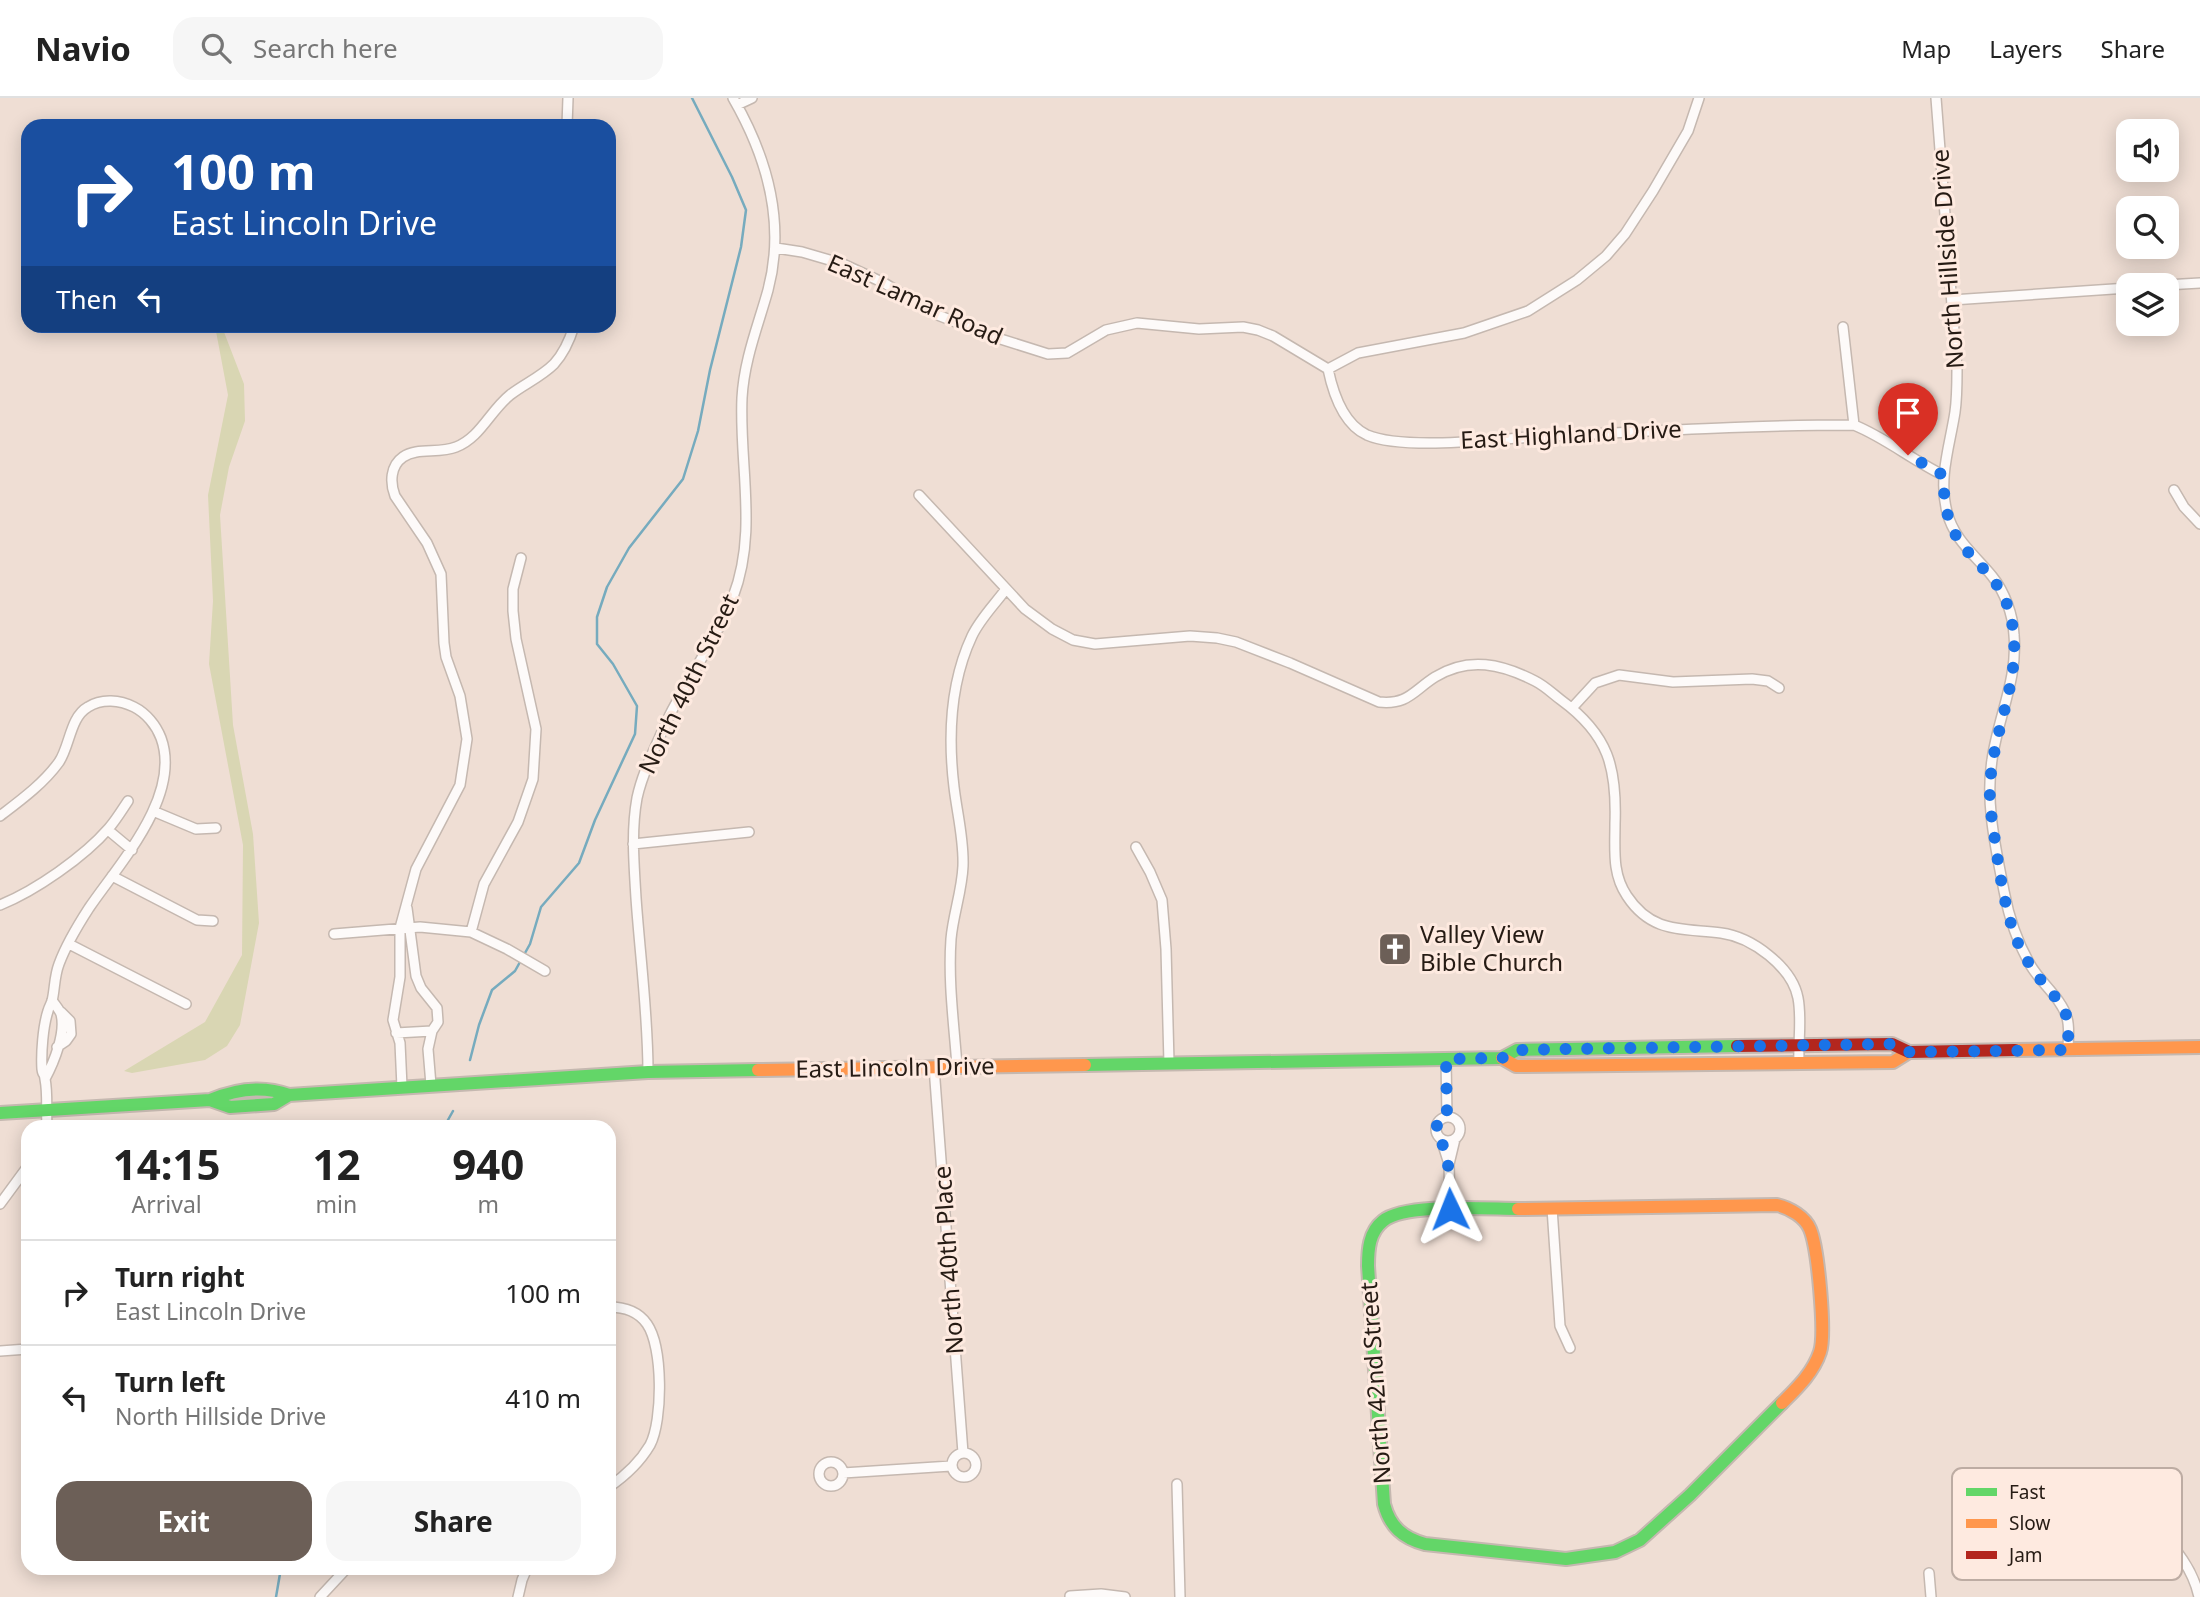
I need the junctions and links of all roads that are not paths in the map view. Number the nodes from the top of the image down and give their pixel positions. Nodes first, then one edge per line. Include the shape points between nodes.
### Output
1 (568, 98) edge
2 (752, 98) edge
3 (1699, 98) edge
4 (1936, 98) edge
5 (735, 102) edge
6 (567, 119) edge
7 (776, 248) junction
8 (2200, 283) edge
9 (2179, 284) edge
10 (2116, 289) edge
11 (1952, 300) junction
12 (1843, 327) dead end
13 (571, 333) edge
14 (1328, 369) junction
15 (1854, 425) junction
16 (1943, 475) junction
17 (2174, 490) dead end
18 (919, 495) dead end
19 (2200, 524) edge
20 (521, 558) dead end
21 (1006, 589) junction
22 (1779, 688) dead end
23 (1572, 708) junction
24 (128, 801) dead end
25 (153, 811) junction
26 (0, 816) edge
27 (216, 828) dead end
28 (108, 830) junction
29 (749, 832) dead end
30 (633, 844) junction
31 (1136, 847) dead end
32 (132, 850) junction
33 (112, 876) junction
34 (0, 905) edge
35 (213, 921) dead end
36 (405, 928) junction
37 (471, 932) junction
38 (334, 934) dead end
39 (69, 944) junction
40 (545, 971) dead end
41 (52, 1000) junction
42 (186, 1004) dead end
43 (432, 1031) junction
44 (396, 1033) junction
45 (1798, 1046) junction
46 (2200, 1047) edge
47 (2068, 1050) junction
48 (1909, 1052) junction
49 (1502, 1058) junction
50 (1446, 1059) junction
51 (1799, 1062) junction
52 (1169, 1063) junction
53 (957, 1066) junction
54 (934, 1067) junction
55 (648, 1072) junction
56 (46, 1085) junction
57 (430, 1085) junction
58 (402, 1087) junction
59 (46, 1111) junction
60 (9, 1113) edge
61 (1447, 1117) junction
62 (47, 1120) edge
63 (1441, 1139) junction
64 (1455, 1139) junction
65 (1448, 1164) junction
66 (21, 1176) edge
67 (0, 1204) edge
68 (1552, 1208) junction
69 (1450, 1209) junction
70 (616, 1307) edge
71 (1570, 1348) dead end
72 (21, 1350) edge
73 (0, 1351) edge
74 (963, 1453) junction
75 (951, 1466) junction
76 (843, 1473) dead end
77 (616, 1482) edge
78 (1177, 1485) dead end
79 (2182, 1560) edge
80 (1929, 1573) dead end
81 (340, 1575) edge
82 (524, 1575) edge
83 (1070, 1596) edge
84 (320, 1597) edge
85 (517, 1597) edge
86 (1125, 1597) edge
87 (1181, 1597) edge
88 (1931, 1597) edge
89 (2199, 1597) edge

1 - 6 street
2 - 5 street
3 - 14 street via 1688,131 1625,234 1577,280 1528,311 1464,333 1357,354
4 - 11 street, North Hillside Drive
5 - 7 street, North 40th Street via 764,165 773,200
7 - 14 street, East Lamar Road via 843,264 884,282 935,314 1048,354 1067,353 1107,330 1137,323 1199,329 1243,327 1273,336
7 - 30 street, North 40th Street via 742,395 747,514 742,566 733,598 646,767
8 - 9 street
10 - 11 street
11 - 16 street, North Hillside Drive via 1958,387
12 - 15 street
13 - 36 street via 553,365 511,394 471,437 455,448 405,455 392,472 395,496 427,543 441,574 446,657 460,696 467,739 460,785 416,869 406,902
14 - 15 street, East Highland Drive via 1334,393 1350,422 1366,435 1385,440
15 - 16 street
16 - 47 street, North Hillside Drive via 1947,513 1954,530 1994,578 2012,622 2014,666 1991,763 1991,808 2014,933 2066,1016
17 - 19 street
18 - 21 street
20 - 37 street via 513,611 536,729 533,779 518,822 484,884
21 - 23 street via 1025,609 1073,640 1095,644 1217,638 1394,704 1453,669 1495,665 1535,681
21 - 53 street via 973,635 958,675 950,729 963,865 950,969
22 - 23 street via 1752,679 1673,682 1619,676 1595,683
23 - 45 street via 1605,747 1613,768 1614,864 1628,897 1659,926 1723,933 1777,962 1794,984 1798,998
24 - 28 street
25 - 26 street via 167,763 159,733 137,709 109,701 86,707 58,764
25 - 27 street via 196,829
25 - 32 street
28 - 32 street
28 - 34 street via 68,865
29 - 30 street
30 - 55 street, North 40th Street
31 - 52 street via 1162,900
32 - 33 street
33 - 35 street via 197,920
33 - 39 street
36 - 37 street
36 - 38 street
36 - 43 street via 416,976 437,1008 438,1022
36 - 44 street via 393,1020
37 - 40 street
39 - 41 street via 54,981
39 - 42 street
41 - 56 street via 45,1024 42,1071
41 - 56 street via 70,1021 71,1034 57,1046
43 - 44 street
43 - 57 street
44 - 58 street
45 - 48 main road, East Lincoln Drive via 1892,1044
45 - 49 main road, East Lincoln Drive via 1517,1050
45 - 51 street
46 - 47 main road, East Lincoln Drive
47 - 48 main road, East Lincoln Drive
48 - 51 main road, East Lincoln Drive via 1893,1062
49 - 50 main road, East Lincoln Drive
49 - 51 main road, East Lincoln Drive via 1516,1066
50 - 52 main road, East Lincoln Drive
50 - 61 street
52 - 53 main road, East Lincoln Drive
53 - 54 main road, East Lincoln Drive
54 - 55 main road, East Lincoln Drive
54 - 74 street, North 40th Place
55 - 57 main road, East Lincoln Drive
56 - 59 street
57 - 58 main road, East Lincoln Drive
58 - 59 main road, East Lincoln Drive via 289,1095 274,1104 230,1107 210,1100
59 - 60 main road, East Lincoln Drive
59 - 62 street
61 - 63 street via 1436,1125
61 - 64 street via 1459,1124
63 - 64 street
63 - 65 street
64 - 65 street
65 - 69 street
66 - 67 street
68 - 69 main road
68 - 69 main road, North 42nd Street via 1777,1205 1787,1207 1811,1228 1815,1250 1823,1329 1813,1368 1640,1540 1588,1558 1424,1544 1411,1541 1391,1522 1384,1504 1367,1247 1375,1228 1397,1212
68 - 71 street via 1560,1326
70 - 77 street via 636,1313 655,1340 659,1392 651,1443
72 - 73 street
74 - 75 street via 953,1458
74 - 75 street via 976,1462 973,1474 961,1477
75 - 76 street
78 - 87 street
79 - 89 street via 2195,1578
80 - 88 street
81 - 84 street
82 - 85 street
83 - 86 street

